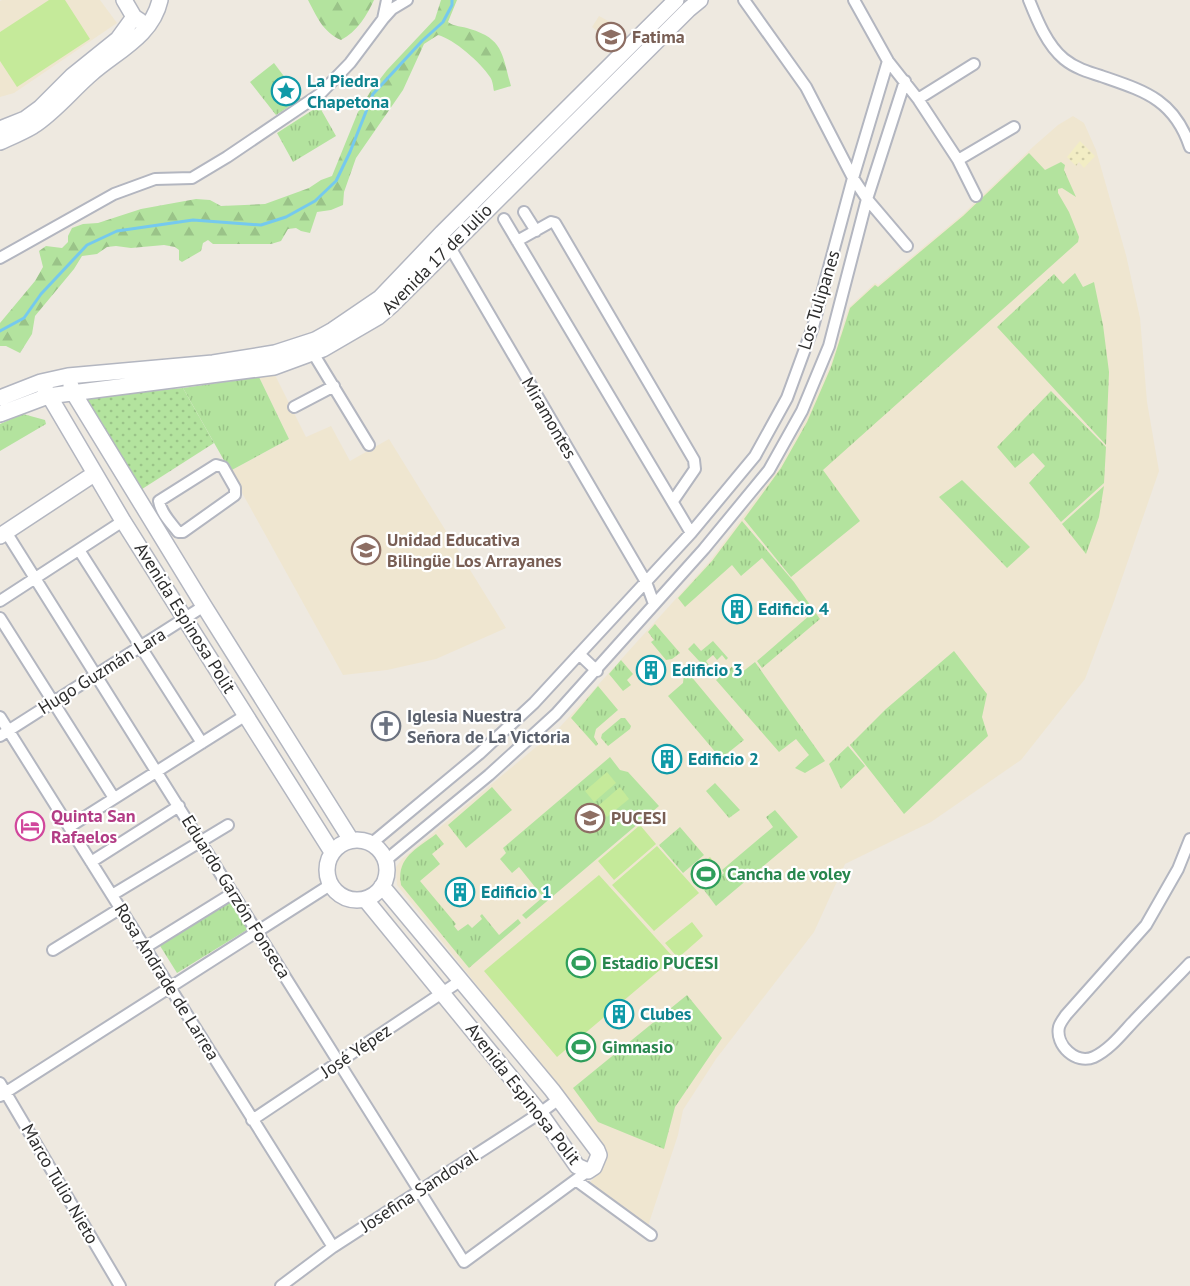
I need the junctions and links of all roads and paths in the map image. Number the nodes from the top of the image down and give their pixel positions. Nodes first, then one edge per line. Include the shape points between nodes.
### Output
1 (124, 0) edge
2 (160, 0) edge
3 (387, 0) edge
4 (406, 0) edge
5 (676, 0) edge
6 (700, 0) edge
7 (744, 0) edge
8 (854, 0) edge
9 (1029, 0) edge
10 (134, 17) junction
11 (383, 19) junction
12 (148, 26) junction
13 (888, 61) junction
14 (974, 64) dead end
15 (905, 81) junction
16 (918, 99) junction
17 (1014, 127) dead end
18 (0, 129) edge
19 (0, 142) edge
20 (1190, 147) edge
21 (958, 160) junction
22 (853, 178) junction
23 (976, 196) dead end
24 (867, 199) junction
25 (524, 212) dead end
26 (504, 219) dead end
27 (536, 231) junction
28 (446, 240) junction
29 (517, 242) junction
30 (907, 246) dead end
31 (0, 258) edge
32 (313, 353) junction
33 (68, 376) junction
34 (334, 386) junction
35 (44, 389) junction
36 (73, 392) junction
37 (0, 398) edge
38 (294, 407) dead end
39 (0, 414) edge
40 (369, 445) dead end
41 (94, 474) junction
42 (673, 501) junction
43 (123, 521) junction
44 (161, 523) junction
45 (692, 533) junction
46 (3, 534) edge
47 (79, 550) junction
48 (35, 579) junction
49 (646, 582) junction
50 (0, 601) edge
51 (654, 604) junction
52 (204, 606) junction
53 (0, 618) edge
54 (186, 618) junction
55 (140, 647) junction
56 (579, 654) junction
57 (597, 671) junction
58 (96, 675) junction
59 (53, 702) junction
60 (246, 715) junction
61 (0, 717) edge
62 (4, 733) edge
63 (202, 743) junction
64 (479, 754) junction
65 (494, 770) junction
66 (157, 772) junction
67 (114, 798) junction
68 (179, 806) junction
69 (228, 825) dead end
70 (69, 827) junction
71 (1190, 839) edge
72 (351, 840) junction
73 (201, 842) junction
74 (372, 843) junction
75 (332, 852) junction
76 (386, 860) junction
77 (91, 862) junction
78 (330, 885) junction
79 (382, 886) junction
80 (233, 893) junction
81 (112, 895) junction
82 (365, 899) junction
83 (121, 908) junction
84 (257, 931) junction
85 (146, 947) junction
86 (53, 950) dead end
87 (1190, 963) edge
88 (460, 981) junction
89 (170, 986) junction
90 (443, 993) junction
91 (340, 1062) junction
92 (2, 1090) edge
93 (559, 1099) junction
94 (540, 1113) junction
95 (252, 1120) junction
96 (582, 1176) junction
97 (420, 1189) junction
98 (651, 1235) dead end
99 (333, 1247) junction
100 (120, 1286) edge
101 (281, 1286) edge

1 - 10 street
2 - 12 street
3 - 11 street
4 - 11 street
5 - 28 street, Avenida 17 de Julio
6 - 28 street, Avenida 17 de Julio
7 - 22 street via 806,87
8 - 13 street
9 - 20 street via 1063,58 1077,68 1156,98 1179,121
10 - 12 street
10 - 18 street via 118,39 40,108
11 - 31 street via 350,63 320,94 226,157 192,178 155,180 114,194
12 - 19 street via 39,122
13 - 15 street
13 - 22 street, Los Tulipanes
14 - 16 street
15 - 16 street
15 - 24 street, Los Tulipanes
16 - 21 street
17 - 21 street
21 - 23 street
22 - 24 street
22 - 45 street, Los Tulipanes via 813,327 787,398 755,456
24 - 30 street
24 - 51 street, Los Tulipanes via 829,346 802,411 769,470
25 - 27 street
26 - 29 street
27 - 29 street
27 - 42 street via 555,223 694,460 695,469
28 - 32 street, Avenida 17 de Julio via 378,317
28 - 33 street, Avenida 17 de Julio via 380,298 315,340 275,353 223,361
28 - 49 street, Miramontes
29 - 42 street
32 - 34 street
32 - 36 street, Avenida 17 de Julio via 258,370
33 - 35 street, Avenida 17 de Julio
33 - 36 street, Avenida Espinosa Polit
34 - 38 street
34 - 40 street
35 - 36 street, Avenida 17 de Julio
35 - 37 street, Avenida 17 de Julio
35 - 39 street, Avenida 17 de Julio
35 - 41 street, Avenida Espinosa Polit
36 - 44 street, Avenida Espinosa Polit
41 - 43 street, Avenida Espinosa Polit
41 - 46 street
42 - 45 street
43 - 47 street
43 - 54 street, Avenida Espinosa Polit
44 - 44 street via 183,532 235,495 223,467 216,465 161,500
44 - 52 street, Avenida Espinosa Polit
45 - 49 street, Los Tulipanes
46 - 48 street, Eduardo Garzón Fonseca
47 - 48 street
47 - 55 street
48 - 50 street
48 - 58 street, Eduardo Garzón Fonseca
49 - 51 street, Miramontes
49 - 56 street, Los Tulipanes
51 - 57 street, Los Tulipanes
52 - 54 street, Hugo Guzmán Lara
52 - 72 street, Avenida Espinosa Polit
53 - 59 street
54 - 55 street, Hugo Guzmán Lara
54 - 60 street, Avenida Espinosa Polit
55 - 58 street, Hugo Guzmán Lara
55 - 63 street
56 - 57 street
56 - 64 street, Los Tulipanes
57 - 65 street, Los Tulipanes
58 - 59 street, Hugo Guzmán Lara
58 - 66 street, Eduardo Garzón Fonseca
59 - 62 street, Hugo Guzmán Lara
59 - 67 street
60 - 63 street
60 - 75 street, Avenida Espinosa Polit
61 - 62 street, Rosa Andrade de Larrea
62 - 70 street, Rosa Andrade de Larrea
63 - 66 street
64 - 65 street
64 - 74 street, Los Tulipanes
65 - 76 street, Los Tulipanes
66 - 67 street
66 - 68 street, Eduardo Garzón Fonseca
67 - 70 street
68 - 73 street, Eduardo Garzón Fonseca
68 - 77 street
69 - 73 street
70 - 77 street, Rosa Andrade de Larrea
71 - 87 street via 1146,925 1066,1014 1059,1026 1059,1038 1065,1049 1083,1059 1102,1052
72 - 74 street
72 - 75 street
73 - 80 street, Eduardo Garzón Fonseca
73 - 81 street
74 - 76 street
75 - 78 street via 326,870
76 - 79 street
77 - 81 street, Rosa Andrade de Larrea
78 - 82 street via 347,898
78 - 84 street
79 - 82 street
79 - 88 street, Avenida Espinosa Polit
80 - 84 street, Eduardo Garzón Fonseca
80 - 85 street
81 - 83 street, Rosa Andrade de Larrea
82 - 90 street, Avenida Espinosa Polit
83 - 85 street, Rosa Andrade de Larrea
83 - 86 street
84 - 89 street
84 - 91 street, Eduardo Garzón Fonseca
85 - 89 street, Rosa Andrade de Larrea
88 - 90 street, José Yépez
88 - 93 street, Avenida Espinosa Polit
89 - 92 street
89 - 95 street, Rosa Andrade de Larrea
90 - 91 street, José Yépez
90 - 94 street, Avenida Espinosa Polit
91 - 95 street, José Yépez
91 - 97 street, Eduardo Garzón Fonseca
92 - 100 street, Marco Tulio Nieto
93 - 94 street, Josefina Sandoval
93 - 96 street, Avenida Espinosa Polit via 599,1155 594,1167
94 - 96 street, Avenida Espinosa Polit
94 - 97 street, Josefina Sandoval
95 - 99 street, Rosa Andrade de Larrea
96 - 97 street, Eduardo Garzón Fonseca via 464,1262
96 - 98 street
97 - 99 street, Josefina Sandoval
99 - 101 street, Josefina Sandoval

